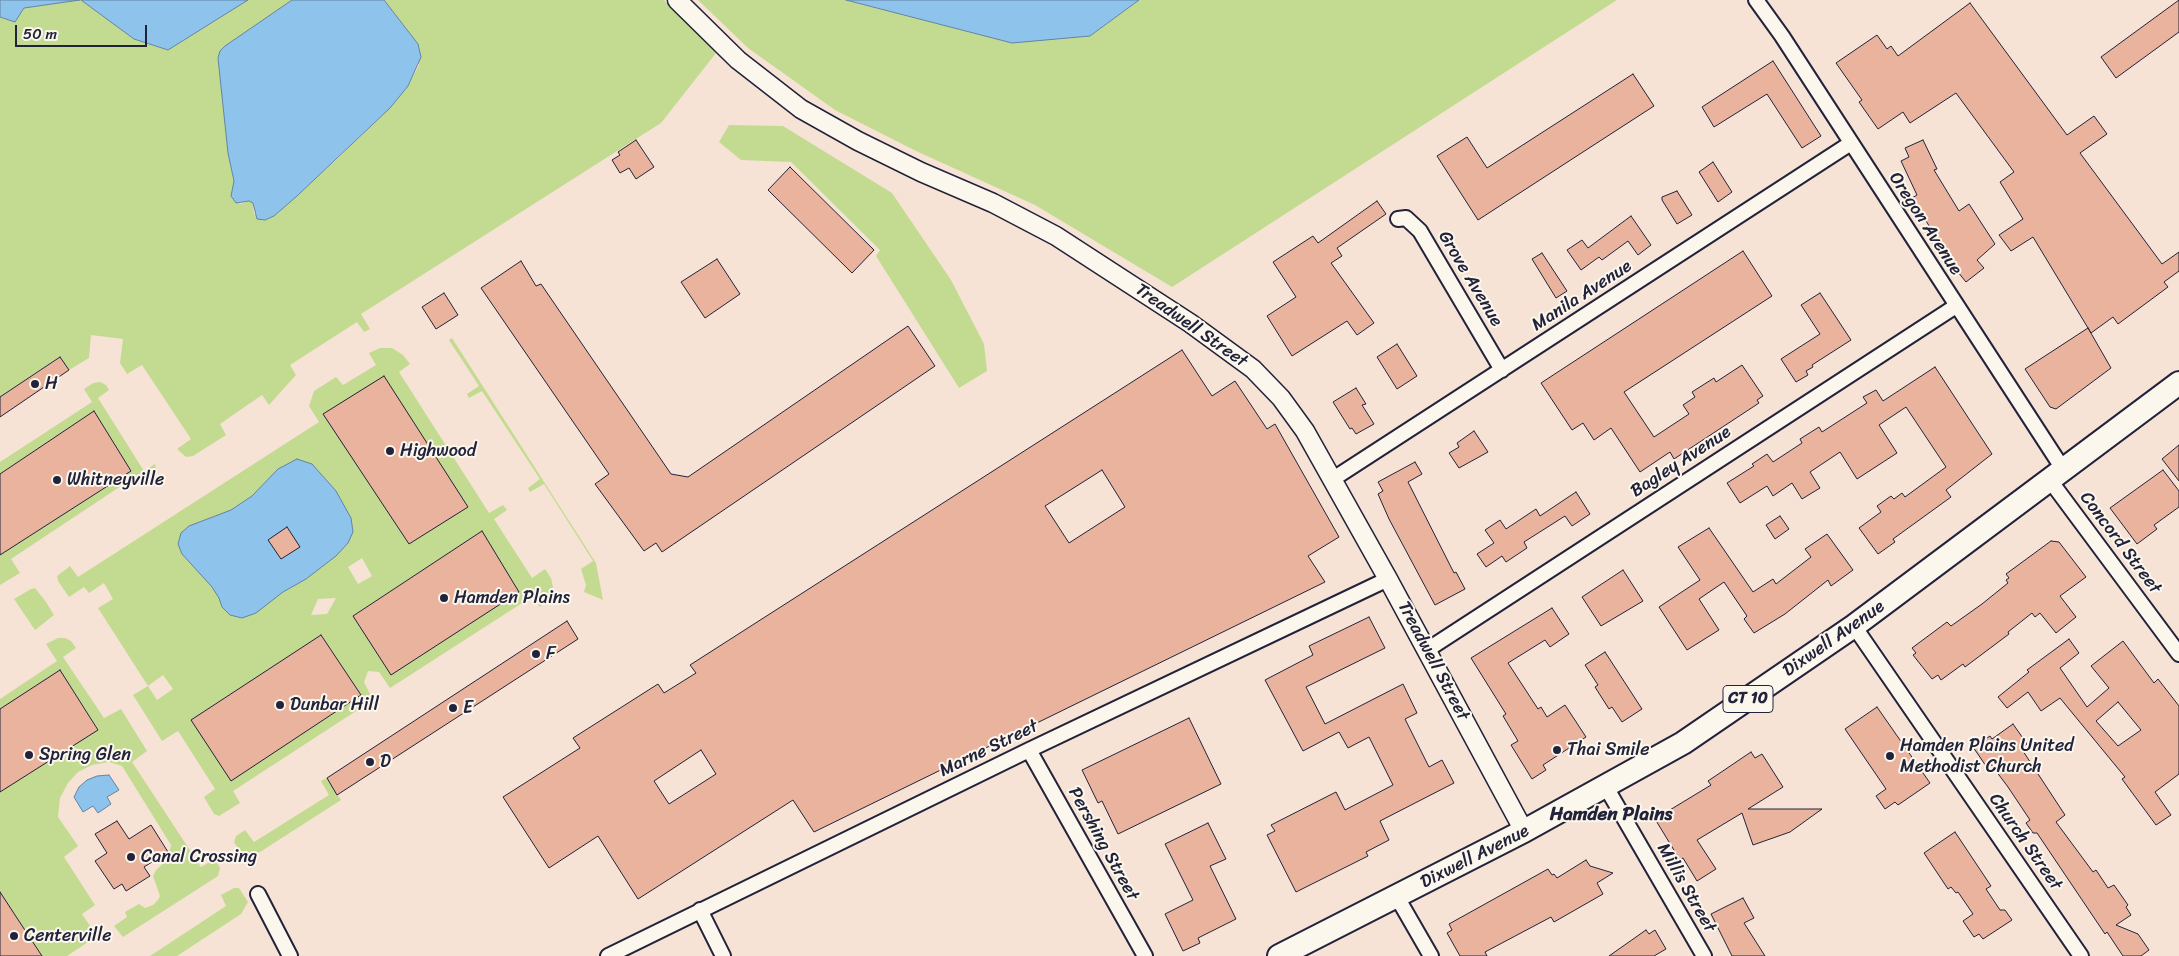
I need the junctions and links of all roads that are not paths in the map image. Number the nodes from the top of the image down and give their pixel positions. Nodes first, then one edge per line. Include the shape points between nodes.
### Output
1 (677, 0) edge
2 (1756, 0) edge
3 (1851, 143) junction
4 (1398, 219) dead end
5 (1956, 306) junction
6 (1502, 370) junction
7 (2179, 383) edge
8 (2056, 474) junction
9 (1333, 479) junction
10 (1388, 579) junction
11 (1854, 626) junction
12 (1427, 650) junction
13 (2179, 654) edge
14 (1029, 750) junction
15 (1606, 787) junction
16 (1524, 831) junction
17 (258, 894) dead end
18 (1397, 897) junction
19 (700, 910) junction
20 (290, 956) edge
21 (608, 956) edge
22 (723, 956) edge
23 (1145, 956) edge
24 (1279, 956) edge
25 (1432, 956) edge
26 (1704, 956) edge
27 (2081, 956) edge

1 - 9 street, Treadwell Street via 738,60 801,109 921,172 1028,220 1190,323 1253,369 1281,398
2 - 3 street, Oregon Avenue
3 - 5 street, Oregon Avenue
3 - 6 street, Manila Avenue
4 - 6 street, Grove Avenue via 1406,218 1420,231
5 - 8 street, Oregon Avenue
5 - 12 street, Bagley Avenue
6 - 9 street, Manila Avenue
7 - 8 main road, Dixwell Avenue / CT 10
8 - 11 main road, Dixwell Avenue / CT 10
8 - 13 street, Concord Street
9 - 10 street, Treadwell Street
10 - 12 street, Treadwell Street
10 - 14 street, Marne Street
11 - 15 main road, Dixwell Avenue / CT 10 via 1682,743
11 - 27 street, Church Street
12 - 16 street, Treadwell Street
14 - 19 street, Marne Street
14 - 23 street, Pershing Street
15 - 16 main road, Dixwell Avenue / CT 10
15 - 26 street, Millis Street
16 - 18 main road, Dixwell Avenue / CT 10
17 - 20 street
18 - 24 main road, Dixwell Avenue / CT 10
18 - 25 street
19 - 21 street, Marne Street
19 - 22 street

